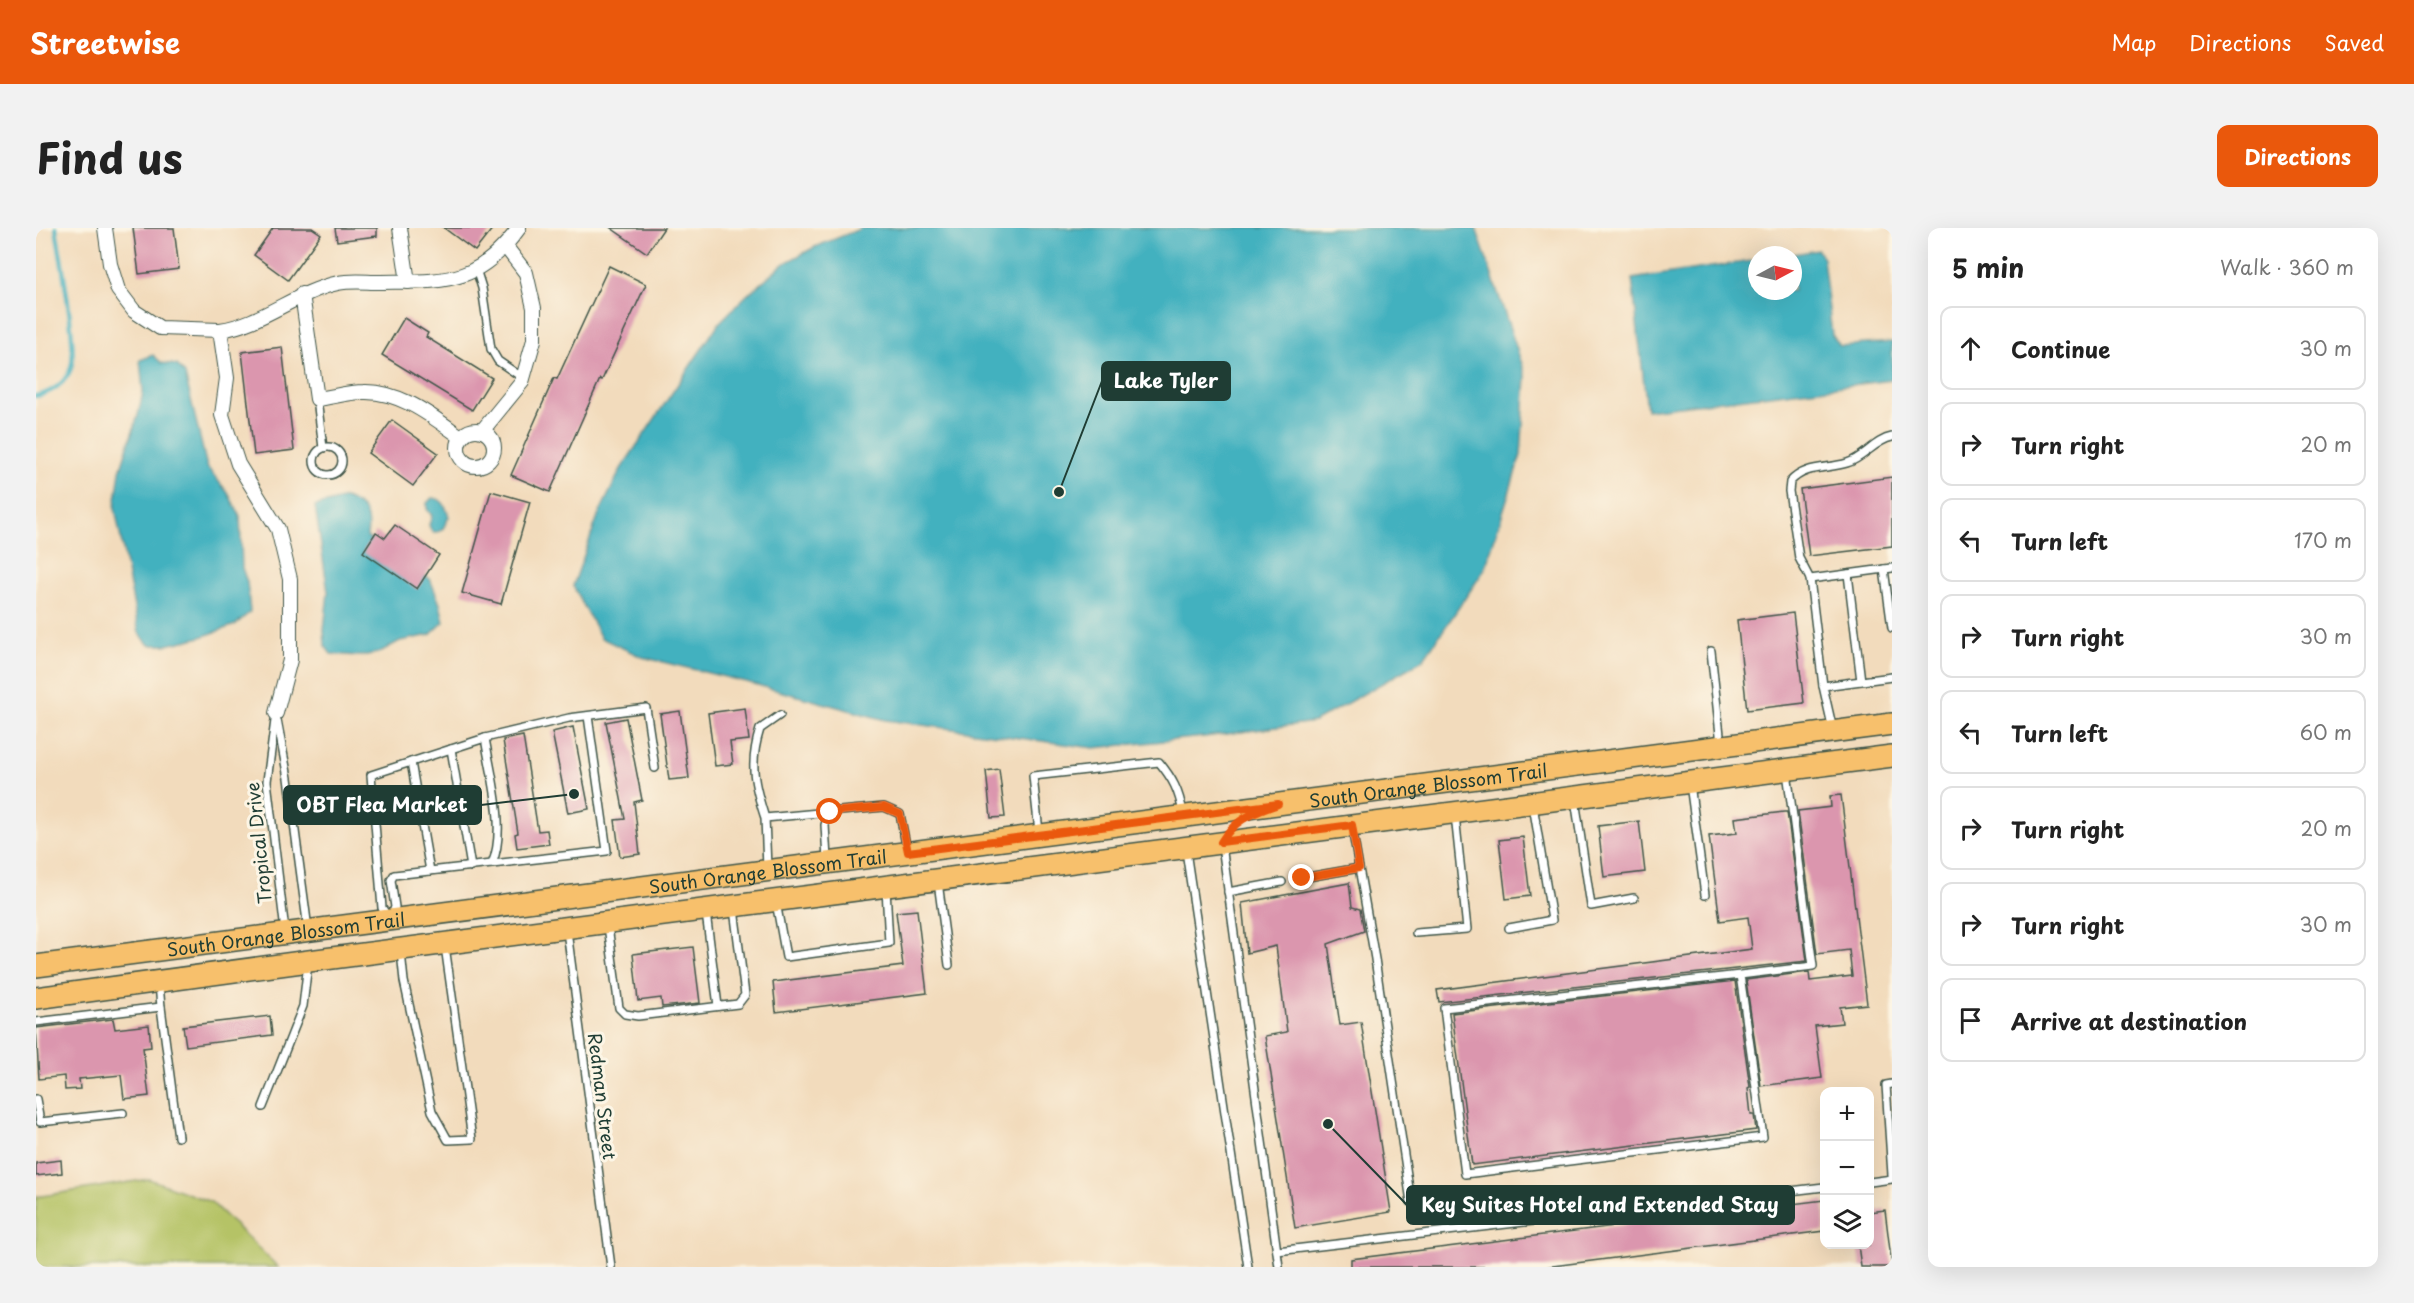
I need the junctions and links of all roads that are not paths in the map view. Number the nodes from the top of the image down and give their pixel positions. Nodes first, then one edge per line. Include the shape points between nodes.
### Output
1 (105, 228) edge
2 (400, 228) edge
3 (519, 228) edge
4 (506, 247) junction
5 (476, 269) junction
6 (408, 282) junction
7 (303, 294) junction
8 (220, 330) junction
9 (523, 378) junction
10 (317, 399) junction
11 (482, 431) junction
12 (461, 437) junction
13 (1892, 437) edge
14 (323, 448) junction
15 (1888, 568) edge
16 (1848, 574) junction
17 (1810, 579) junction
18 (1892, 628) edge
19 (1711, 651) dead end
20 (1892, 677) edge
21 (1861, 681) junction
22 (1823, 686) junction
23 (276, 713) junction
24 (780, 715) dead end
25 (588, 716) junction
26 (1892, 724) edge
27 (1833, 731) junction
28 (485, 738) junction
29 (1721, 746) junction
30 (451, 749) junction
31 (1892, 756) edge
32 (411, 762) junction
33 (655, 768) dead end
34 (1786, 770) junction
35 (1690, 782) junction
36 (1574, 797) junction
37 (1532, 802) junction
38 (1278, 804) junction
39 (830, 812) junction
40 (1455, 812) junction
41 (1183, 816) junction
42 (765, 818) junction
43 (1352, 825) junction
44 (1040, 835) junction
45 (1221, 842) junction
46 (1185, 847) junction
47 (908, 852) junction
48 (1124, 855) junction
49 (827, 863) junction
50 (492, 864) junction
51 (471, 867) junction
52 (1359, 868) junction
53 (430, 871) junction
54 (767, 871) junction
55 (1302, 878) dead end
56 (938, 879) junction
57 (1282, 882) dead end
58 (886, 886) junction
59 (619, 890) junction
60 (1228, 892) junction
61 (1704, 895) dead end
62 (1634, 898) dead end
63 (776, 901) junction
64 (734, 906) junction
65 (706, 910) junction
66 (390, 920) junction
67 (608, 923) junction
68 (1509, 927) dead end
69 (566, 928) junction
70 (308, 931) junction
71 (1416, 933) dead end
72 (285, 934) junction
73 (444, 944) junction
74 (401, 949) junction
75 (309, 961) junction
76 (949, 965) dead end
77 (36, 966) edge
78 (255, 968) junction
79 (1740, 975) junction
80 (159, 981) junction
81 (36, 998) edge
82 (718, 1006) junction
83 (161, 1007) junction
84 (36, 1022) edge
85 (1892, 1084) edge
86 (36, 1099) edge
87 (263, 1107) dead end
88 (123, 1113) dead end
89 (178, 1137) dead end
90 (1892, 1177) edge
91 (1874, 1181) edge
92 (1820, 1187) edge
93 (1411, 1202) dead end
94 (1277, 1251) junction
95 (611, 1267) edge
96 (1248, 1267) edge
97 (1279, 1267) edge

1 - 8 street via 118,290 134,311 159,328
2 - 6 street
3 - 4 street
4 - 5 street
4 - 9 street via 526,273 534,308 534,340
5 - 6 street via 436,282
5 - 9 lane via 491,349 498,361
6 - 7 street via 340,282
7 - 8 street via 236,327
7 - 10 street
8 - 23 street, Tropical Drive via 227,378 222,415 238,464 278,529 290,579 290,660
9 - 11 street
10 - 12 street via 365,391 388,396 414,404
10 - 14 lane
11 - 12 street via 470,431
11 - 12 street via 490,437 494,449 490,461 481,466 468,465 459,455
13 - 17 lane via 1861,458 1809,469 1790,482 1799,558
14 - 14 lane via 335,449 341,456 342,465 332,475 323,475 313,464 315,455
15 - 16 lane
15 - 18 lane
16 - 17 lane
16 - 21 lane
17 - 22 lane
19 - 29 lane
20 - 21 lane
21 - 22 lane
22 - 27 lane
23 - 70 lane, Tropical Drive
23 - 72 lane, Tropical Drive via 267,781
24 - 42 lane via 760,729 753,757
25 - 28 lane
25 - 33 lane via 646,708
25 - 50 lane via 607,851
26 - 27 main road, South Orange Blossom Trail
27 - 29 main road, South Orange Blossom Trail
28 - 30 lane
28 - 50 lane via 499,831
29 - 38 main road, South Orange Blossom Trail
30 - 32 lane
30 - 51 lane
31 - 34 main road, South Orange Blossom Trail
32 - 53 lane
32 - 66 lane via 371,775 382,905
34 - 35 main road, South Orange Blossom Trail
34 - 79 lane via 1813,966
35 - 36 main road, South Orange Blossom Trail
35 - 61 lane
36 - 37 main road, South Orange Blossom Trail
36 - 62 lane via 1591,906
37 - 40 main road, South Orange Blossom Trail
37 - 68 lane via 1552,920
38 - 41 main road, South Orange Blossom Trail
38 - 45 main road via 1244,818 1231,827
39 - 42 lane
39 - 47 lane via 884,807 900,814
39 - 49 lane via 825,825
40 - 43 main road, South Orange Blossom Trail
40 - 71 lane via 1467,929
41 - 44 main road, South Orange Blossom Trail
41 - 44 lane via 1174,780 1159,762 1033,776
41 - 48 main road via 1177,830 1162,841
42 - 54 lane
43 - 45 main road, South Orange Blossom Trail
43 - 52 lane
44 - 47 main road, South Orange Blossom Trail
45 - 46 main road, South Orange Blossom Trail
45 - 60 lane
46 - 48 main road, South Orange Blossom Trail
46 - 96 lane
47 - 49 main road, South Orange Blossom Trail
48 - 56 main road, South Orange Blossom Trail
49 - 54 main road, South Orange Blossom Trail
50 - 51 lane
51 - 53 lane
52 - 55 lane
52 - 93 lane
53 - 66 lane via 394,875 391,880 395,907
54 - 59 main road, South Orange Blossom Trail
56 - 58 main road, South Orange Blossom Trail
56 - 76 lane
57 - 60 lane
58 - 63 main road, South Orange Blossom Trail
58 - 63 lane via 889,943 786,957
59 - 66 main road, South Orange Blossom Trail
59 - 69 main road via 589,903
60 - 94 lane
63 - 64 main road, South Orange Blossom Trail
64 - 65 main road, South Orange Blossom Trail
64 - 82 lane via 745,995 738,1004
65 - 67 main road, South Orange Blossom Trail
65 - 82 lane
66 - 70 main road, South Orange Blossom Trail
67 - 69 main road, South Orange Blossom Trail
67 - 82 lane via 619,1008 625,1014 638,1016
69 - 73 main road, South Orange Blossom Trail
69 - 95 lane, Redman Street
70 - 72 main road, South Orange Blossom Trail
70 - 78 main road via 301,946 287,958
72 - 77 main road, South Orange Blossom Trail
73 - 74 main road, South Orange Blossom Trail
73 - 74 lane via 472,1139 448,1140 432,1111 404,981
74 - 75 main road, South Orange Blossom Trail
75 - 78 main road, South Orange Blossom Trail
75 - 87 lane via 303,1006
78 - 80 main road, South Orange Blossom Trail
79 - 79 lane via 1762,1137 1465,1174 1444,1008
80 - 81 main road, South Orange Blossom Trail
80 - 83 lane
83 - 84 lane
83 - 89 lane
85 - 90 lane via 1886,1085
86 - 88 lane via 40,1122
90 - 91 lane
92 - 94 lane
94 - 97 lane

